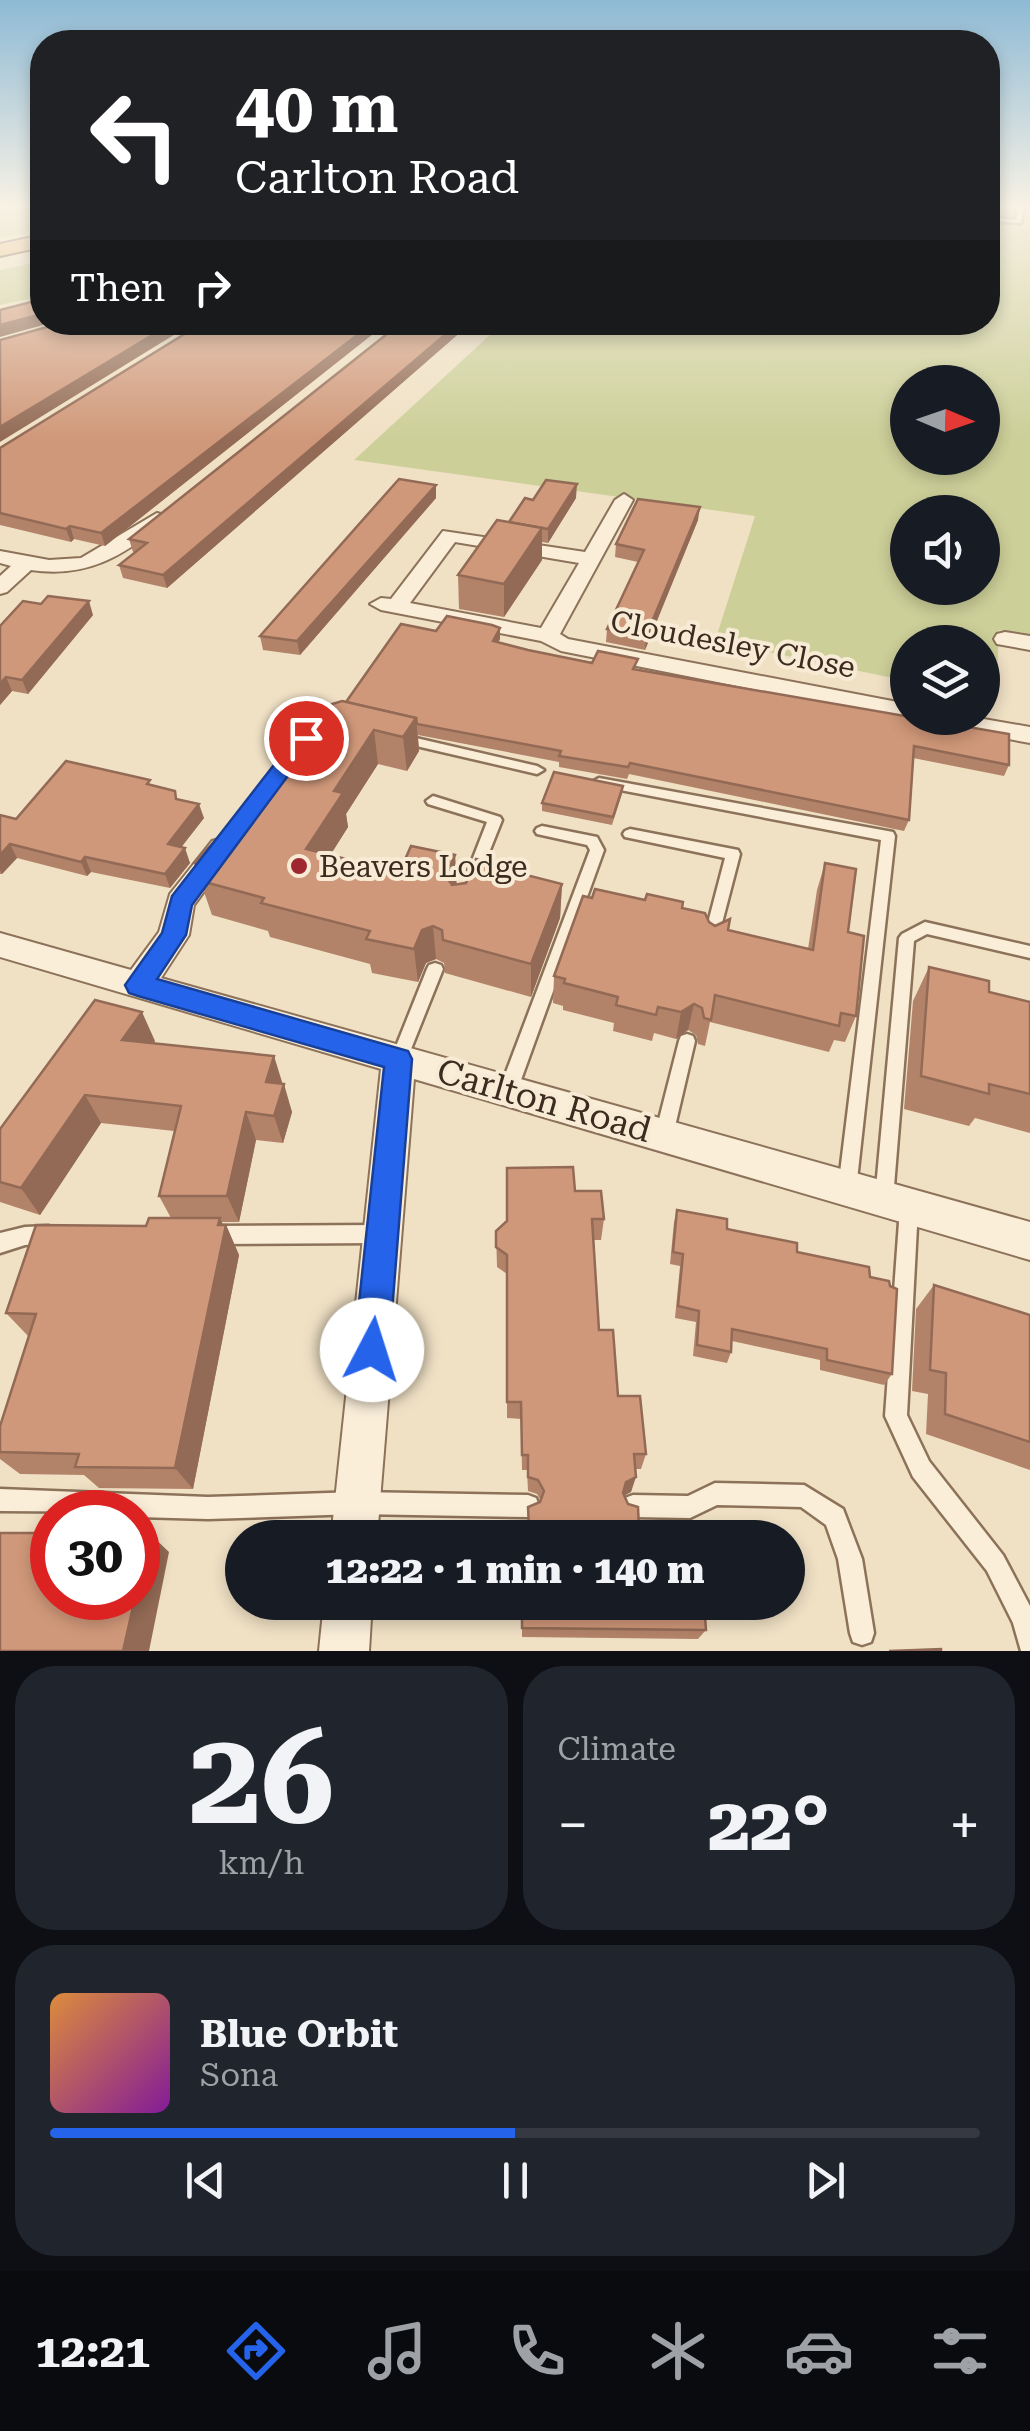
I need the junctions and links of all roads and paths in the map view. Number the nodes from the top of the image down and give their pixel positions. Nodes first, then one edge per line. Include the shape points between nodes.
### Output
1 (193, 335) edge
2 (185, 340) edge
3 (624, 500) dead end
4 (170, 508) edge
5 (0, 556) edge
6 (591, 559) junction
7 (26, 563) junction
8 (0, 588) edge
9 (548, 636) junction
10 (1006, 639) dead end
11 (1030, 643) edge
12 (890, 708) edge
13 (1000, 729) edge
14 (385, 735) edge
15 (1030, 735) edge
16 (537, 770) dead end
17 (581, 778) edge
18 (433, 800) dead end
19 (237, 828) edge
20 (542, 831) dead end
21 (630, 834) dead end
22 (466, 892) edge
23 (711, 943) edge
24 (0, 945) edge
25 (1029, 952) edge
26 (435, 969) edge
27 (138, 985) junction
28 (687, 1041) edge
29 (398, 1059) junction
30 (508, 1092) junction
31 (664, 1136) junction
32 (847, 1189) junction
33 (896, 1204) junction
34 (382, 1234) junction
35 (204, 1235) edge
36 (64, 1236) edge
37 (1030, 1241) edge
38 (0, 1243) edge
39 (0, 1500) edge
40 (528, 1506) edge
41 (632, 1506) edge
42 (356, 1520) edge
43 (347, 1620) edge
44 (862, 1633) dead end
45 (1030, 1644) edge
46 (344, 1651) edge

1 - 2 street
3 - 6 street, Cloudesley Close
4 - 7 street via 109,557 66,568
5 - 7 street
6 - 9 street, Cloudesley Close
6 - 9 street, Cloudesley Close via 450,535 389,605
7 - 8 street
9 - 12 street, Cloudesley Close
10 - 11 street
13 - 15 street
14 - 16 lane
17 - 32 lane via 888,836
18 - 22 lane via 495,820
19 - 27 street via 180,902 174,935
20 - 30 lane via 592,841 596,850
21 - 23 lane via 733,854
24 - 27 street, Carlton Road
25 - 33 lane via 925,928 907,938
26 - 29 lane
27 - 29 street, Carlton Road
28 - 31 lane
29 - 30 street, Carlton Road
29 - 34 street
30 - 31 street, Carlton Road
31 - 32 street, Carlton Road
32 - 33 street, Carlton Road
33 - 37 street, Carlton Road
33 - 45 lane via 896,1416 921,1468 995,1563
34 - 35 lane
34 - 42 street
36 - 38 lane
39 - 42 lane
40 - 42 lane
41 - 44 lane via 690,1507 715,1494 804,1496 835,1517 850,1558
43 - 46 street

